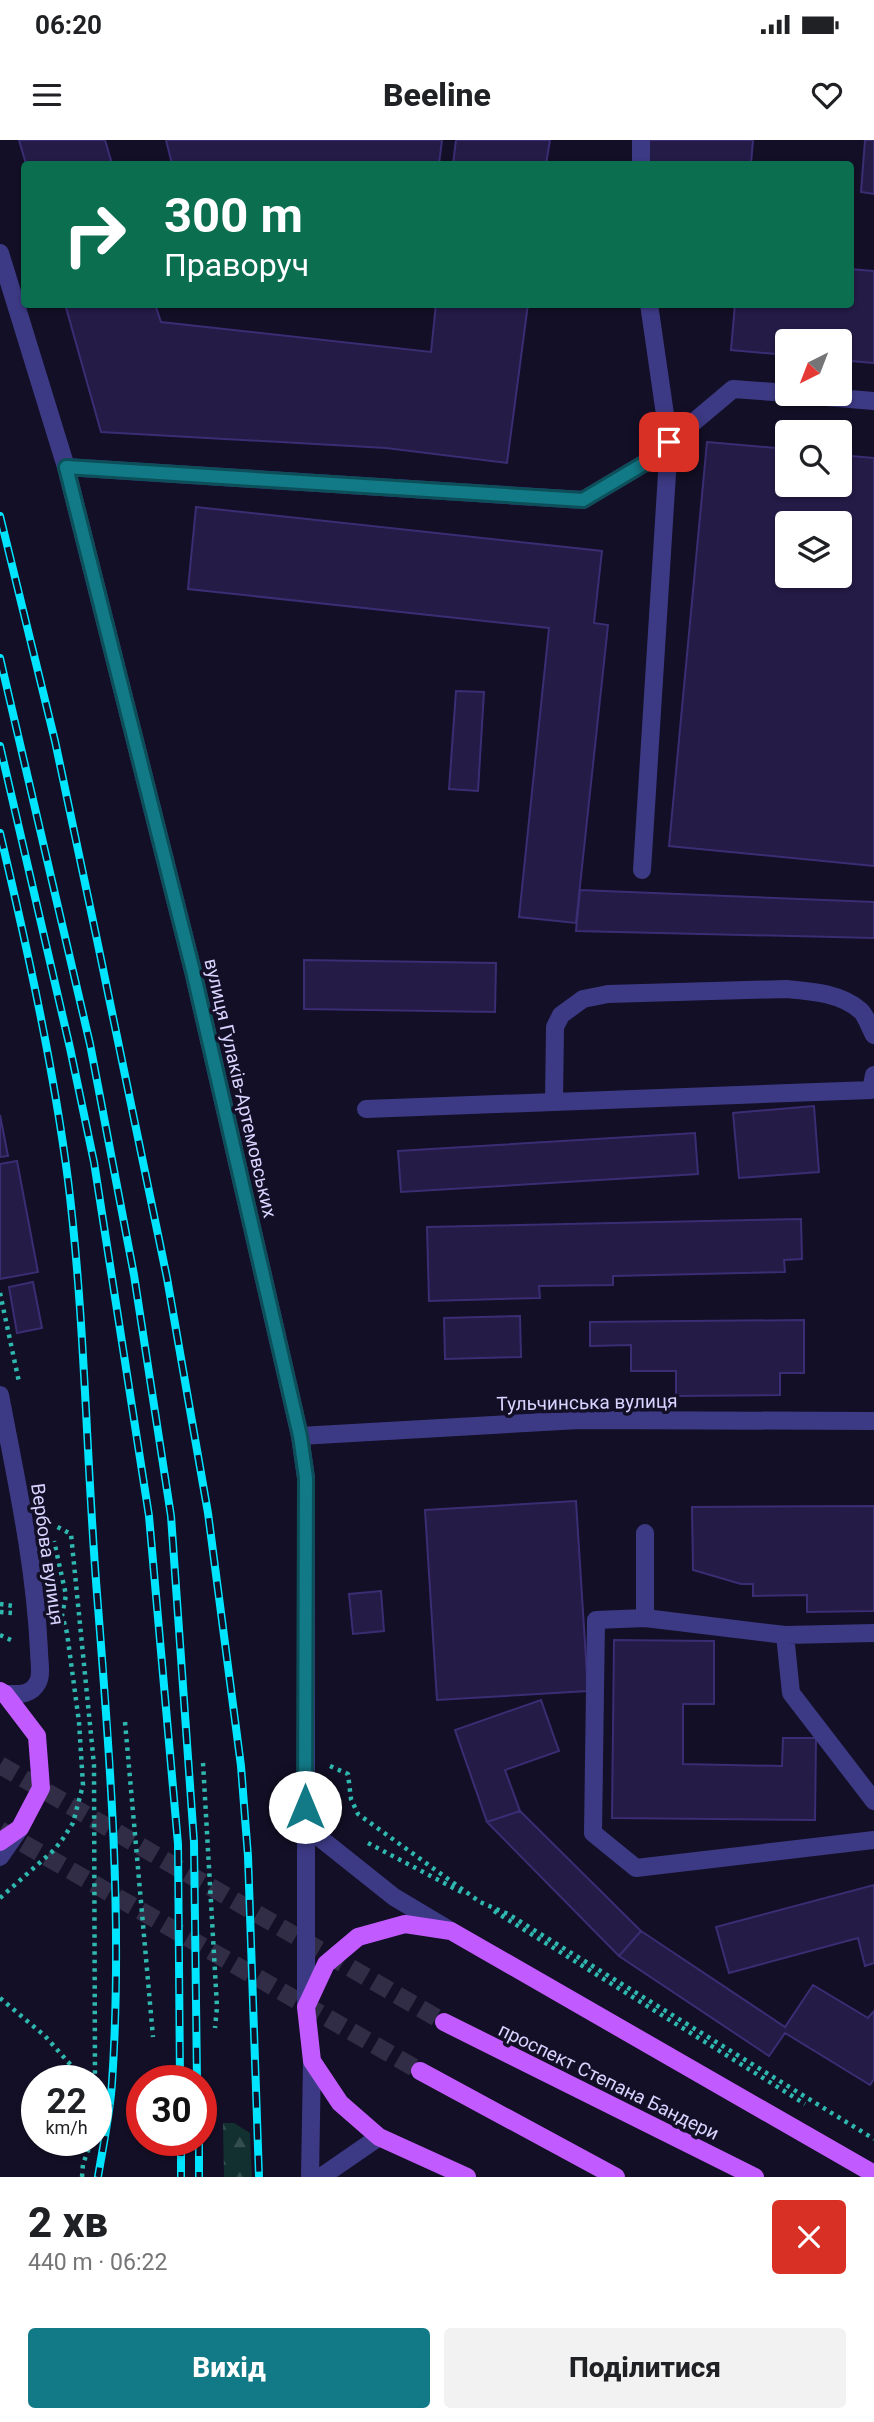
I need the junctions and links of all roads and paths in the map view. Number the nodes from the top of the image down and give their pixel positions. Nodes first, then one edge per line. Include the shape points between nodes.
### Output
1 (641, 140) edge
2 (641, 161) edge
3 (0, 253) edge
4 (650, 308) edge
5 (775, 393) edge
6 (852, 399) edge
7 (874, 401) edge
8 (669, 442) junction
9 (66, 467) junction
10 (642, 870) dead end
11 (874, 1035) edge
12 (874, 1075) edge
13 (554, 1101) junction
14 (366, 1109) dead end
15 (0, 1395) edge
16 (874, 1421) edge
17 (300, 1436) junction
18 (50, 1523) dead end
19 (645, 1533) dead end
20 (645, 1618) junction
21 (874, 1633) edge
22 (0, 1635) edge
23 (785, 1635) junction
24 (13, 1641) dead end
25 (3, 1693) edge
26 (125, 1722) dead end
27 (203, 1763) dead end
28 (330, 1766) dead end
29 (874, 1801) edge
30 (305, 1826) junction
31 (20, 1828) junction
32 (874, 1840) edge
33 (363, 1841) dead end
34 (0, 1842) edge
35 (0, 1857) edge
36 (480, 1902) junction
37 (451, 1931) junction
38 (0, 1998) edge
39 (306, 2007) junction
40 (444, 2022) tunnel mouth
41 (215, 2028) dead end
42 (153, 2037) dead end
43 (312, 2061) junction
44 (71, 2065) edge
45 (95, 2065) edge
46 (420, 2071) tunnel mouth
47 (379, 2137) junction
48 (874, 2139) edge
49 (874, 2146) edge
50 (86, 2156) edge
51 (874, 2174) edge
52 (82, 2177) edge
53 (310, 2177) edge
54 (321, 2177) edge
55 (467, 2177) edge
56 (615, 2177) edge
57 (755, 2177) edge

1 - 2 street
3 - 9 street, вулиця Гулаків-Артемовських
4 - 8 street
5 - 8 street via 733,389
6 - 7 street
8 - 9 street via 645,463 583,500
8 - 10 street
9 - 17 street, вулиця Гулаків-Артемовських via 193,971
11 - 13 street via 862,1011 836,997 807,991 608,994 583,999 561,1015 555,1027
12 - 13 street via 871,1090
13 - 14 street
15 - 25 street, Вербова вулиця via 27,1534 40,1680 25,1694
16 - 17 street, Тульчинська вулиця via 579,1420
17 - 30 street, вулиця Гулаків-Артемовських via 306,1478
18 - 45 path via 71,1534 94,1765
19 - 20 street
20 - 23 street
20 - 32 street via 596,1620 593,1833 636,1868
21 - 23 street
22 - 24 path
23 - 29 street via 791,1693
25 - 31 main road via 37,1736 41,1788
26 - 42 path
27 - 41 path
28 - 36 path via 348,1773 358,1814
30 - 37 street via 394,1897
30 - 39 street, вулиця Гулаків-Артемовських
31 - 34 main road
31 - 35 street
33 - 36 path
36 - 48 path via 508,1914
36 - 49 path
37 - 39 main road via 405,1924 358,1937 326,1964
37 - 51 main road
38 - 44 path via 45,2035
39 - 43 main road
40 - 57 main road, проспект Степана Бандери
43 - 47 main road via 340,2104
43 - 53 street
46 - 56 main road
47 - 54 street
47 - 55 main road
50 - 52 path

